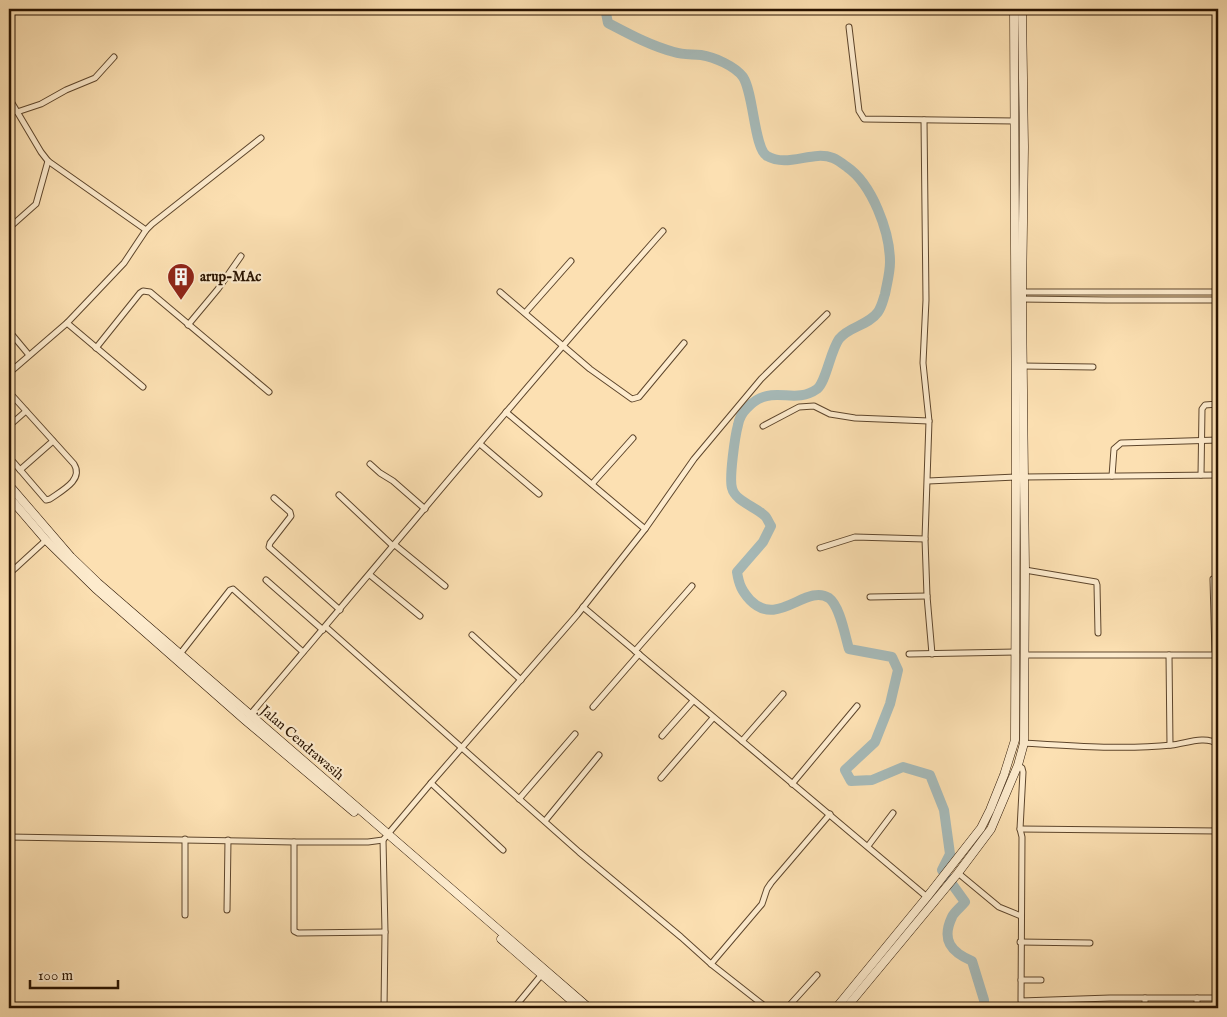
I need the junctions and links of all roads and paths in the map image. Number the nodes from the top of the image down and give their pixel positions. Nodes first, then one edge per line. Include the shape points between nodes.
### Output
1 (1014, 9) edge
2 (1022, 9) edge
3 (849, 27) dead end
4 (114, 57) dead end
5 (9, 98) edge
6 (17, 112) junction
7 (924, 120) junction
8 (1014, 121) junction
9 (261, 138) dead end
10 (48, 161) junction
11 (9, 228) edge
12 (146, 230) junction
13 (663, 231) dead end
14 (241, 256) dead end
15 (571, 261) dead end
16 (500, 292) dead end
17 (1218, 292) edge
18 (1018, 295) junction
19 (1218, 300) edge
20 (525, 313) junction
21 (826, 314) dead end
22 (67, 323) junction
23 (188, 324) junction
24 (9, 331) edge
25 (684, 342) dead end
26 (562, 345) junction
27 (96, 348) junction
28 (30, 355) junction
29 (1022, 366) junction
30 (1093, 367) dead end
31 (9, 373) edge
32 (143, 387) dead end
33 (9, 392) edge
34 (269, 392) dead end
35 (1218, 404) edge
36 (26, 411) junction
37 (506, 412) junction
38 (929, 420) junction
39 (9, 426) edge
40 (764, 426) dead end
41 (633, 438) dead end
42 (1202, 440) junction
43 (1218, 440) edge
44 (53, 441) junction
45 (480, 444) junction
46 (9, 457) edge
47 (370, 464) dead end
48 (20, 470) junction
49 (1201, 475) junction
50 (1218, 475) edge
51 (1112, 476) junction
52 (1020, 477) junction
53 (928, 482) junction
54 (592, 484) junction
55 (9, 485) edge
56 (539, 494) dead end
57 (339, 495) dead end
58 (9, 497) edge
59 (274, 498) dead end
60 (425, 509) junction
61 (645, 530) junction
62 (925, 539) junction
63 (46, 540) junction
64 (394, 546) junction
65 (820, 548) dead end
66 (1025, 570) junction
67 (9, 574) edge
68 (370, 575) junction
69 (1213, 579) dead end
70 (266, 580) dead end
71 (445, 586) dead end
72 (692, 586) dead end
73 (927, 596) junction
74 (870, 597) dead end
75 (583, 607) junction
76 (340, 610) junction
77 (420, 616) dead end
78 (324, 628) junction
79 (1098, 633) dead end
80 (472, 635) dead end
81 (303, 652) junction
82 (1016, 652) junction
83 (637, 653) junction
84 (180, 654) junction
85 (909, 654) dead end
86 (932, 654) junction
87 (1024, 655) junction
88 (1169, 655) junction
89 (1216, 655) edge
90 (521, 680) junction
91 (783, 694) dead end
92 (693, 701) junction
93 (857, 706) dead end
94 (593, 707) dead end
95 (248, 717) junction
96 (713, 718) junction
97 (575, 734) dead end
98 (662, 736) dead end
99 (742, 741) junction
100 (1024, 743) junction
101 (1170, 745) junction
102 (461, 748) junction
103 (598, 755) dead end
104 (1218, 755) edge
105 (1018, 765) junction
106 (661, 778) dead end
107 (430, 782) junction
108 (792, 784) junction
109 (519, 799) junction
110 (893, 813) dead end
111 (830, 814) junction
112 (545, 821) junction
113 (1020, 829) junction
114 (1218, 831) edge
115 (9, 837) edge
116 (385, 837) junction
117 (185, 839) junction
118 (228, 840) junction
119 (294, 842) junction
120 (868, 846) junction
121 (964, 849) junction
122 (503, 850) dead end
123 (972, 853) junction
124 (956, 875) junction
125 (942, 884) junction
126 (927, 898) junction
127 (227, 910) dead end
128 (185, 915) dead end
129 (1021, 916) junction
130 (385, 932) junction
131 (1020, 942) junction
132 (1090, 943) dead end
133 (711, 964) junction
134 (543, 973) junction
135 (817, 975) dead end
136 (1021, 980) junction
137 (1041, 980) dead end
138 (1145, 998) junction
139 (1197, 998) junction
140 (1218, 998) edge
141 (1064, 1001) junction
142 (384, 1008) edge
143 (514, 1008) edge
144 (580, 1008) edge
145 (589, 1008) edge
146 (767, 1008) edge
147 (787, 1008) edge
148 (836, 1008) edge
149 (846, 1008) edge
150 (1064, 1008) edge
151 (1145, 1008) edge
152 (1197, 1008) edge

1 - 8 street
2 - 18 street via 1024,147
3 - 7 street via 861,116 864,119
4 - 6 street via 95,78
5 - 6 street
6 - 10 street
7 - 8 street
7 - 38 street via 926,300 923,363
8 - 18 street
9 - 12 street
10 - 11 street via 36,204
10 - 12 street
12 - 22 street via 124,262
13 - 26 street
14 - 23 street
15 - 20 street
16 - 20 street
17 - 18 street
18 - 19 street via 1107,300
18 - 29 street
18 - 52 street
20 - 26 street
21 - 61 street via 762,379 694,459
22 - 27 street
22 - 28 street
23 - 27 street via 150,292 143,291
23 - 34 street
24 - 28 street
25 - 26 street via 640,397 634,399
26 - 37 street
27 - 32 street
28 - 31 street
29 - 30 street
29 - 52 street
33 - 36 street
35 - 42 street via 1203,406
36 - 39 street
36 - 44 street
37 - 45 street
37 - 54 street
38 - 40 street via 855,418 806,406
38 - 53 street
41 - 54 street
42 - 43 street
42 - 49 street
42 - 51 street via 1121,443 1114,449
44 - 48 street
44 - 48 street via 76,468 77,476 72,482 46,500
45 - 56 street
45 - 60 street
46 - 48 street
47 - 60 street
49 - 50 street
49 - 51 street
51 - 52 street
52 - 53 street
52 - 66 street
52 - 82 street
53 - 62 street
54 - 61 street
55 - 84 street, Jalan Cendrawasih via 98,584
57 - 64 street
58 - 63 street, Jalan Cendrawasih
59 - 76 street via 291,516 269,547
60 - 64 street
61 - 75 street
62 - 65 street via 855,537
62 - 73 street
63 - 67 street
63 - 95 street, Jalan Cendrawasih via 108,600
64 - 68 street
64 - 71 street
66 - 79 street via 1096,582
66 - 87 street
68 - 76 street
68 - 77 street
69 - 89 street
70 - 78 street
72 - 83 street
73 - 74 street
73 - 86 street
75 - 83 street
75 - 90 street
76 - 78 street
78 - 81 street
78 - 102 street
80 - 90 street
81 - 84 street via 233,589
81 - 95 street
82 - 86 street
82 - 121 street via 1015,740 986,820
83 - 92 street
83 - 94 street
84 - 95 street, Jalan Cendrawasih
85 - 86 street
87 - 88 street
87 - 100 street
88 - 89 street
88 - 101 street
90 - 102 street
91 - 99 street
92 - 96 street
92 - 98 street
93 - 108 street
95 - 116 street, Jalan Cendrawasih
96 - 99 street
96 - 106 street
97 - 109 street
99 - 108 street
100 - 101 street via 1080,747
100 - 105 street
101 - 104 street via 1210,740 1217,744
102 - 107 street
102 - 109 street
103 - 112 street
105 - 113 street via 1023,772
105 - 123 street via 995,822
107 - 116 street
107 - 122 street
108 - 111 street
109 - 112 street
110 - 120 street
111 - 120 street
111 - 133 street via 771,883 762,904
112 - 133 street
113 - 114 street
113 - 129 street
115 - 117 street
116 - 119 street via 368,842
116 - 130 street
116 - 134 street, Jalan Cendrawasih
117 - 118 street
117 - 128 street
118 - 119 street
118 - 127 street
119 - 130 street via 294,931
120 - 126 street
121 - 123 street
121 - 125 street via 947,871
123 - 124 street
124 - 125 street
124 - 129 street via 999,907
125 - 126 street
125 - 149 street
126 - 148 street
129 - 131 street
130 - 142 street
131 - 132 street
131 - 136 street
133 - 146 street
134 - 143 street
134 - 144 street, Jalan Cendrawasih
134 - 145 street, Jalan Cendrawasih
135 - 147 street
136 - 137 street
136 - 141 street via 1022,1002
138 - 139 street
138 - 141 street
138 - 151 street
139 - 140 street
139 - 152 street
141 - 150 street

